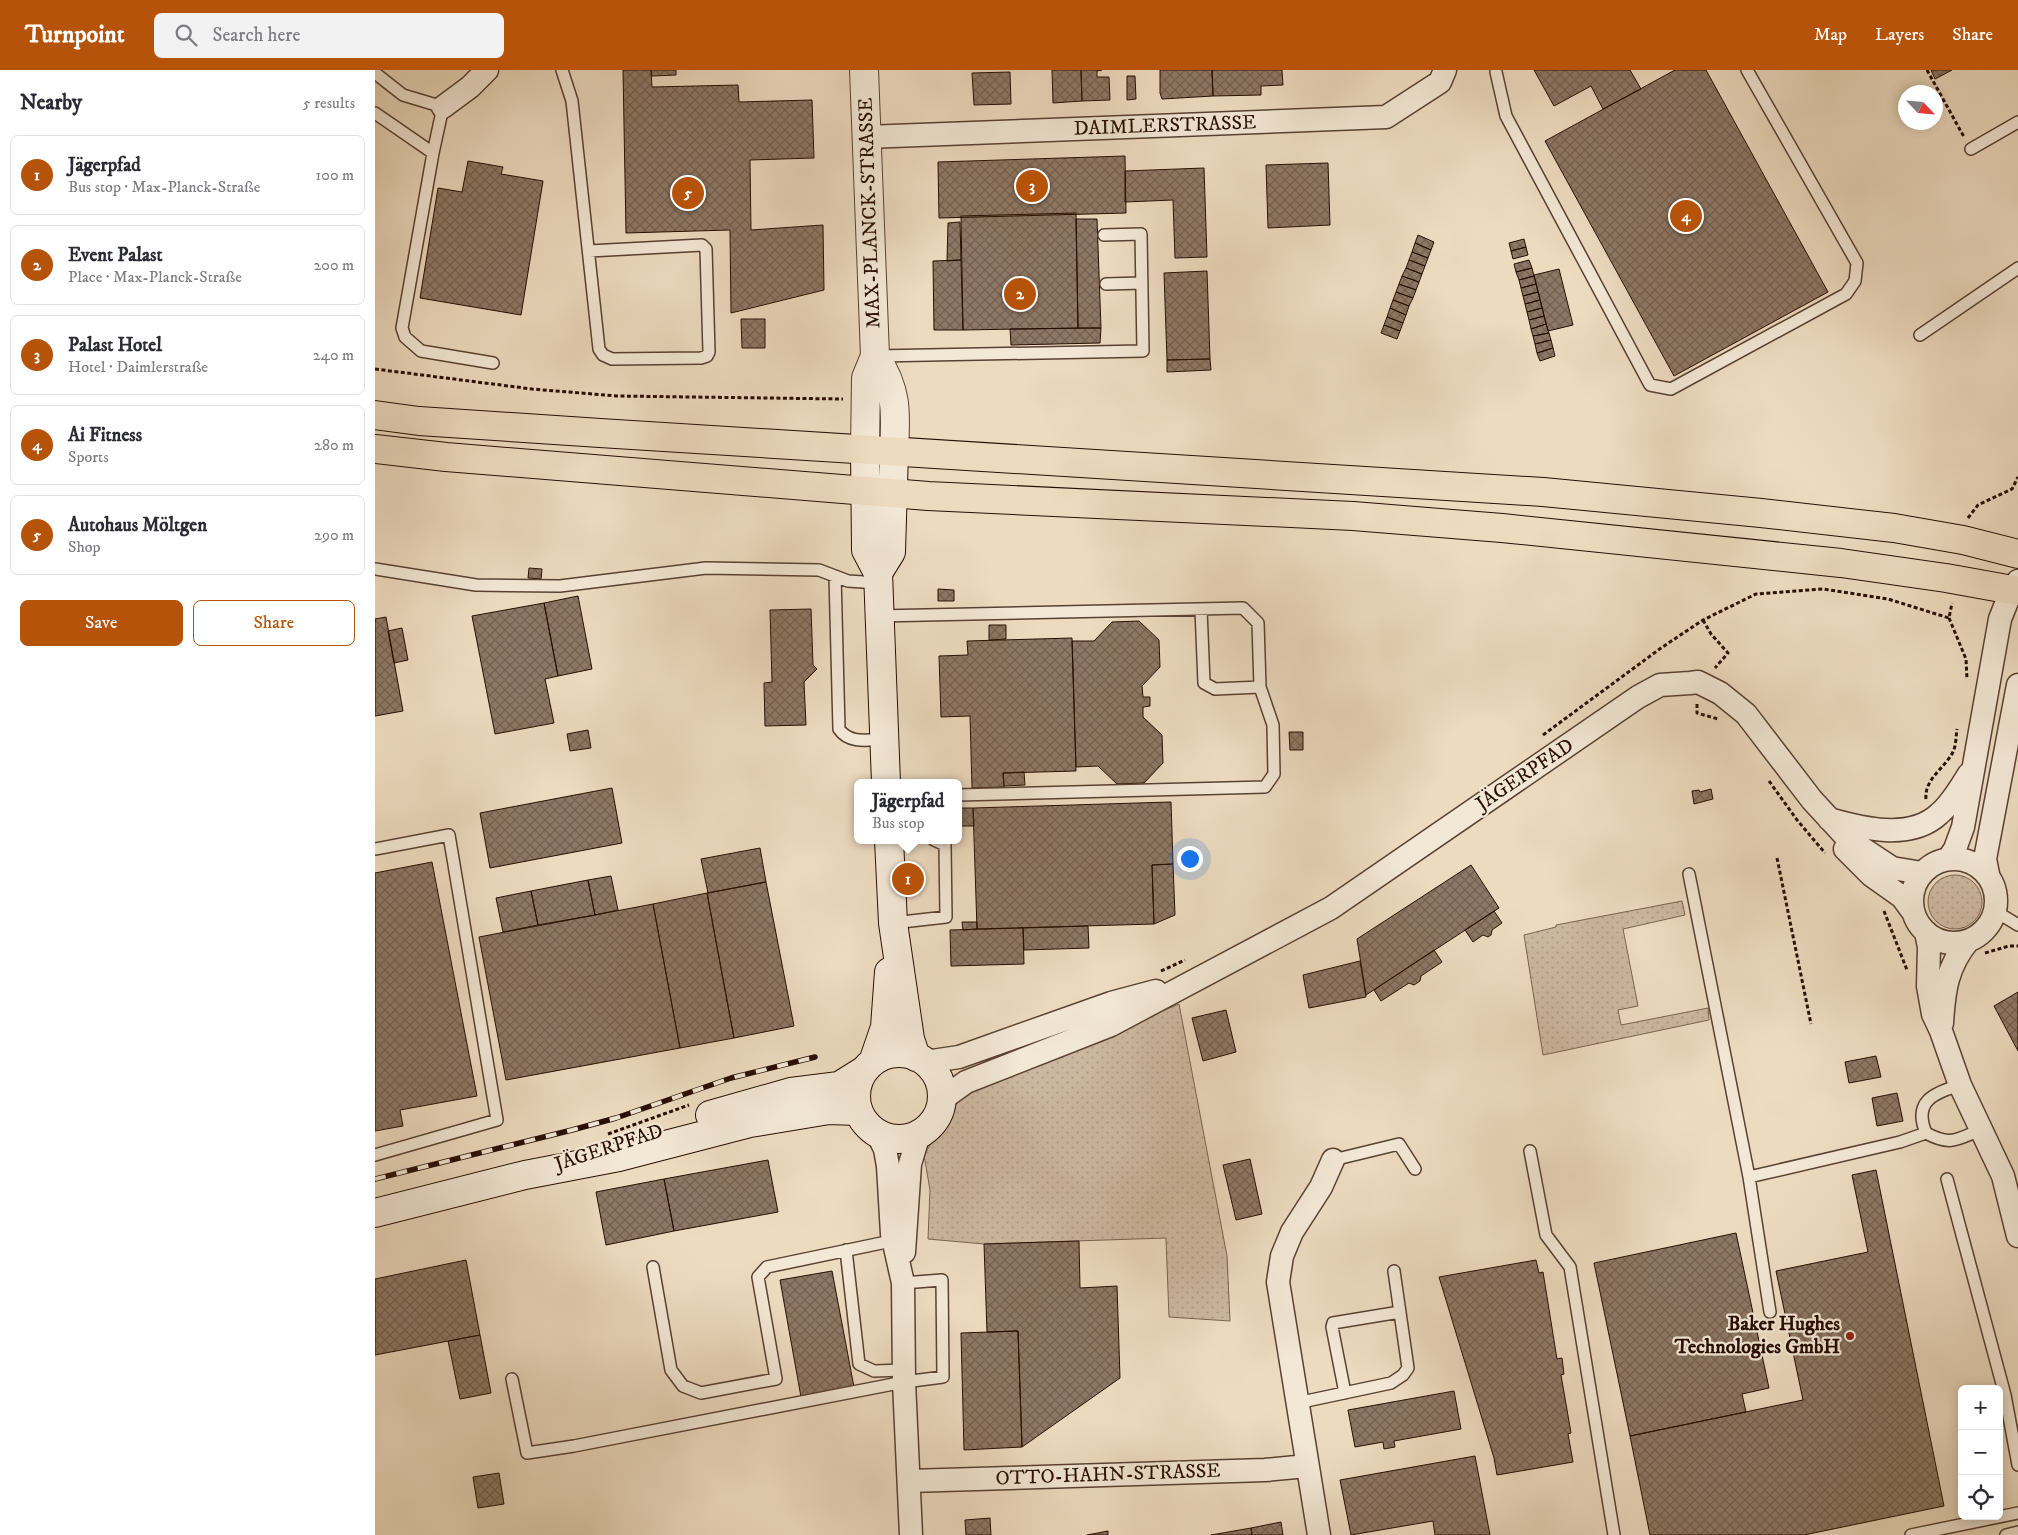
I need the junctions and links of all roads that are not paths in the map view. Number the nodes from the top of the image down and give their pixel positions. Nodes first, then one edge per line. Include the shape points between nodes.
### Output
1 (487, 70) edge
2 (562, 70) edge
3 (865, 70) edge
4 (1445, 70) edge
5 (1747, 70) edge
6 (1494, 71) edge
7 (375, 73) edge
8 (443, 107) junction
9 (375, 113) edge
10 (2018, 122) edge
11 (866, 137) junction
12 (1971, 149) road end
13 (433, 153) junction
14 (1103, 234) dead end
15 (589, 250) junction
16 (2018, 268) edge
17 (1142, 283) junction
18 (1106, 284) dead end
19 (1920, 335) dead end
20 (875, 356) junction
21 (493, 363) dead end
22 (375, 415) edge
23 (375, 449) edge
24 (865, 450) junction
25 (894, 452) junction
26 (865, 491) junction
27 (893, 494) junction
28 (2018, 554) edge
29 (375, 569) edge
30 (835, 576) junction
31 (878, 578) junction
32 (2016, 587) edge
33 (1201, 609) junction
34 (879, 616) junction
35 (2018, 685) edge
36 (1260, 687) junction
37 (885, 739) junction
38 (1975, 763) junction
39 (886, 779) edge
40 (962, 795) edge
41 (1828, 818) junction
42 (889, 844) edge
43 (943, 844) edge
44 (375, 849) edge
45 (1949, 858) junction
46 (1922, 873) junction
47 (1689, 874) dead end
48 (1988, 874) junction
49 (1995, 911) junction
50 (1913, 912) junction
51 (893, 923) junction
52 (2018, 925) edge
53 (1926, 932) junction
54 (1973, 948) junction
55 (1193, 981) junction
56 (1941, 1031) junction
57 (921, 1060) junction
58 (868, 1067) junction
59 (1960, 1086) junction
60 (941, 1100) junction
61 (858, 1111) junction
62 (1980, 1130) junction
63 (877, 1133) junction
64 (1926, 1133) junction
65 (919, 1134) junction
66 (1530, 1151) dead end
67 (375, 1155) edge
68 (1333, 1160) joint
69 (1415, 1169) dead end
70 (2010, 1172) edge
71 (525, 1175) junction
72 (1749, 1177) junction
73 (1947, 1179) dead end
74 (375, 1212) edge
75 (2018, 1236) edge
76 (899, 1239) junction
77 (846, 1250) junction
78 (653, 1267) dead end
79 (1394, 1271) dead end
80 (903, 1278) junction
81 (1400, 1312) junction
82 (1770, 1312) dead end
83 (904, 1376) junction
84 (512, 1379) dead end
85 (1345, 1393) junction
86 (1297, 1403) junction
87 (1307, 1466) junction
88 (2018, 1466) edge
89 (909, 1480) junction
90 (2018, 1513) edge
91 (2003, 1515) edge
92 (1975, 1520) edge
93 (2018, 1532) edge
94 (911, 1535) edge
95 (1319, 1535) edge
96 (1614, 1535) edge
97 (1911, 1535) edge
98 (2006, 1535) edge

1 - 8 street
2 - 15 lane via 573,101
3 - 11 main road, MAX-PLANCK-STRASSE
4 - 11 street, DAIMLERSTRASSE via 1440,82 1386,117
5 - 6 lane via 1857,263 1855,281 1846,294 1671,389 1650,384 1505,116
7 - 8 lane via 403,95
8 - 13 lane
9 - 13 lane
10 - 12 lane
11 - 20 main road, MAX-PLANCK-STRASSE
13 - 21 lane via 402,328 405,337 421,351
14 - 17 lane via 1141,234
15 - 15 lane via 599,349 603,355 612,360 707,356 706,249 703,245
16 - 19 lane
17 - 18 lane
17 - 20 lane via 1143,351
20 - 24 main road, MAX-PLANCK-STRASSE via 866,378
20 - 25 main road, MAX-PLANCK-STRASSE via 887,374 893,394 896,412
22 - 24 main road via 429,422
23 - 26 main road
24 - 25 main road
24 - 26 main road, MAX-PLANCK-STRASSE
25 - 27 main road, MAX-PLANCK-STRASSE
25 - 28 main road via 1553,493 1894,528
26 - 27 main road
26 - 31 main road, MAX-PLANCK-STRASSE via 866,550
27 - 31 main road, MAX-PLANCK-STRASSE via 891,552
27 - 32 main road via 1353,516 1482,526 1793,557
29 - 30 lane via 476,585 560,586 706,568 819,570
30 - 31 lane via 848,581
30 - 37 lane via 839,729 854,740
31 - 34 main road, MAX-PLANCK-STRASSE
32 - 38 street via 2000,620
33 - 34 lane
33 - 36 lane via 1243,608 1258,623
33 - 36 lane via 1204,683 1215,689
34 - 37 main road, MAX-PLANCK-STRASSE
35 - 48 street via 1992,814 1985,859
36 - 40 lane via 1273,725 1274,774 1265,787
37 - 39 main road, MAX-PLANCK-STRASSE
38 - 41 street via 1938,816 1921,825 1893,830 1865,829
38 - 45 street via 1963,827
41 - 46 street via 1848,839 1892,868
41 - 50 street via 1838,841 1857,863 1902,897
41 - 55 street, JÄGERPFAD via 1746,714 1720,693 1698,682 1660,685 1331,908
42 - 51 main road
43 - 51 lane via 946,917
44 - 67 lane via 449,835 497,1120
45 - 46 street
45 - 48 street via 1977,864
46 - 50 street via 1915,884
47 - 72 lane
48 - 49 street via 1997,894
49 - 52 lane
49 - 54 street
50 - 53 street
51 - 57 main road via 909,1039
51 - 58 main road via 885,1027
53 - 54 street via 1945,942
53 - 56 street via 1928,986 1933,1014
54 - 56 street via 1957,955 1948,974
55 - 57 street via 1111,1003 959,1057
55 - 60 street via 1111,1025 966,1082
56 - 59 street
57 - 58 main road via 902,1053 887,1055
57 - 60 main road via 935,1073
58 - 61 main road via 857,1084
58 - 71 main road, JÄGERPFAD via 839,1086 791,1092 734,1108
59 - 62 street
59 - 64 lane via 1930,1097 1923,1107 1921,1120
60 - 65 main road via 938,1114
61 - 63 main road
61 - 71 main road, JÄGERPFAD via 829,1110 750,1123 619,1157
62 - 64 lane via 1955,1140 1940,1141
62 - 70 street
63 - 65 main road via 905,1139
63 - 76 street via 885,1149
64 - 72 lane
65 - 76 street
66 - 96 lane via 1546,1234 1569,1267
68 - 69 lane via 1399,1144
68 - 86 street via 1321,1187 1292,1232 1282,1256 1278,1282
70 - 75 street
71 - 74 main road, JÄGERPFAD
72 - 82 lane
73 - 88 lane via 2005,1395
76 - 77 lane
76 - 80 street
77 - 78 lane via 767,1267 757,1277 776,1379 701,1393 683,1386 671,1370
77 - 83 lane via 859,1364 867,1370
79 - 81 lane
80 - 83 street
80 - 83 lane via 942,1280 943,1377
81 - 85 lane via 1408,1368 1391,1383
81 - 85 lane via 1333,1323
83 - 84 lane via 574,1446 527,1453
83 - 89 street
85 - 86 lane
86 - 87 street
87 - 89 street, OTTO-HAHN-STRASSE via 1255,1471
87 - 95 street
89 - 94 street
90 - 91 lane
92 - 97 lane
93 - 98 lane

